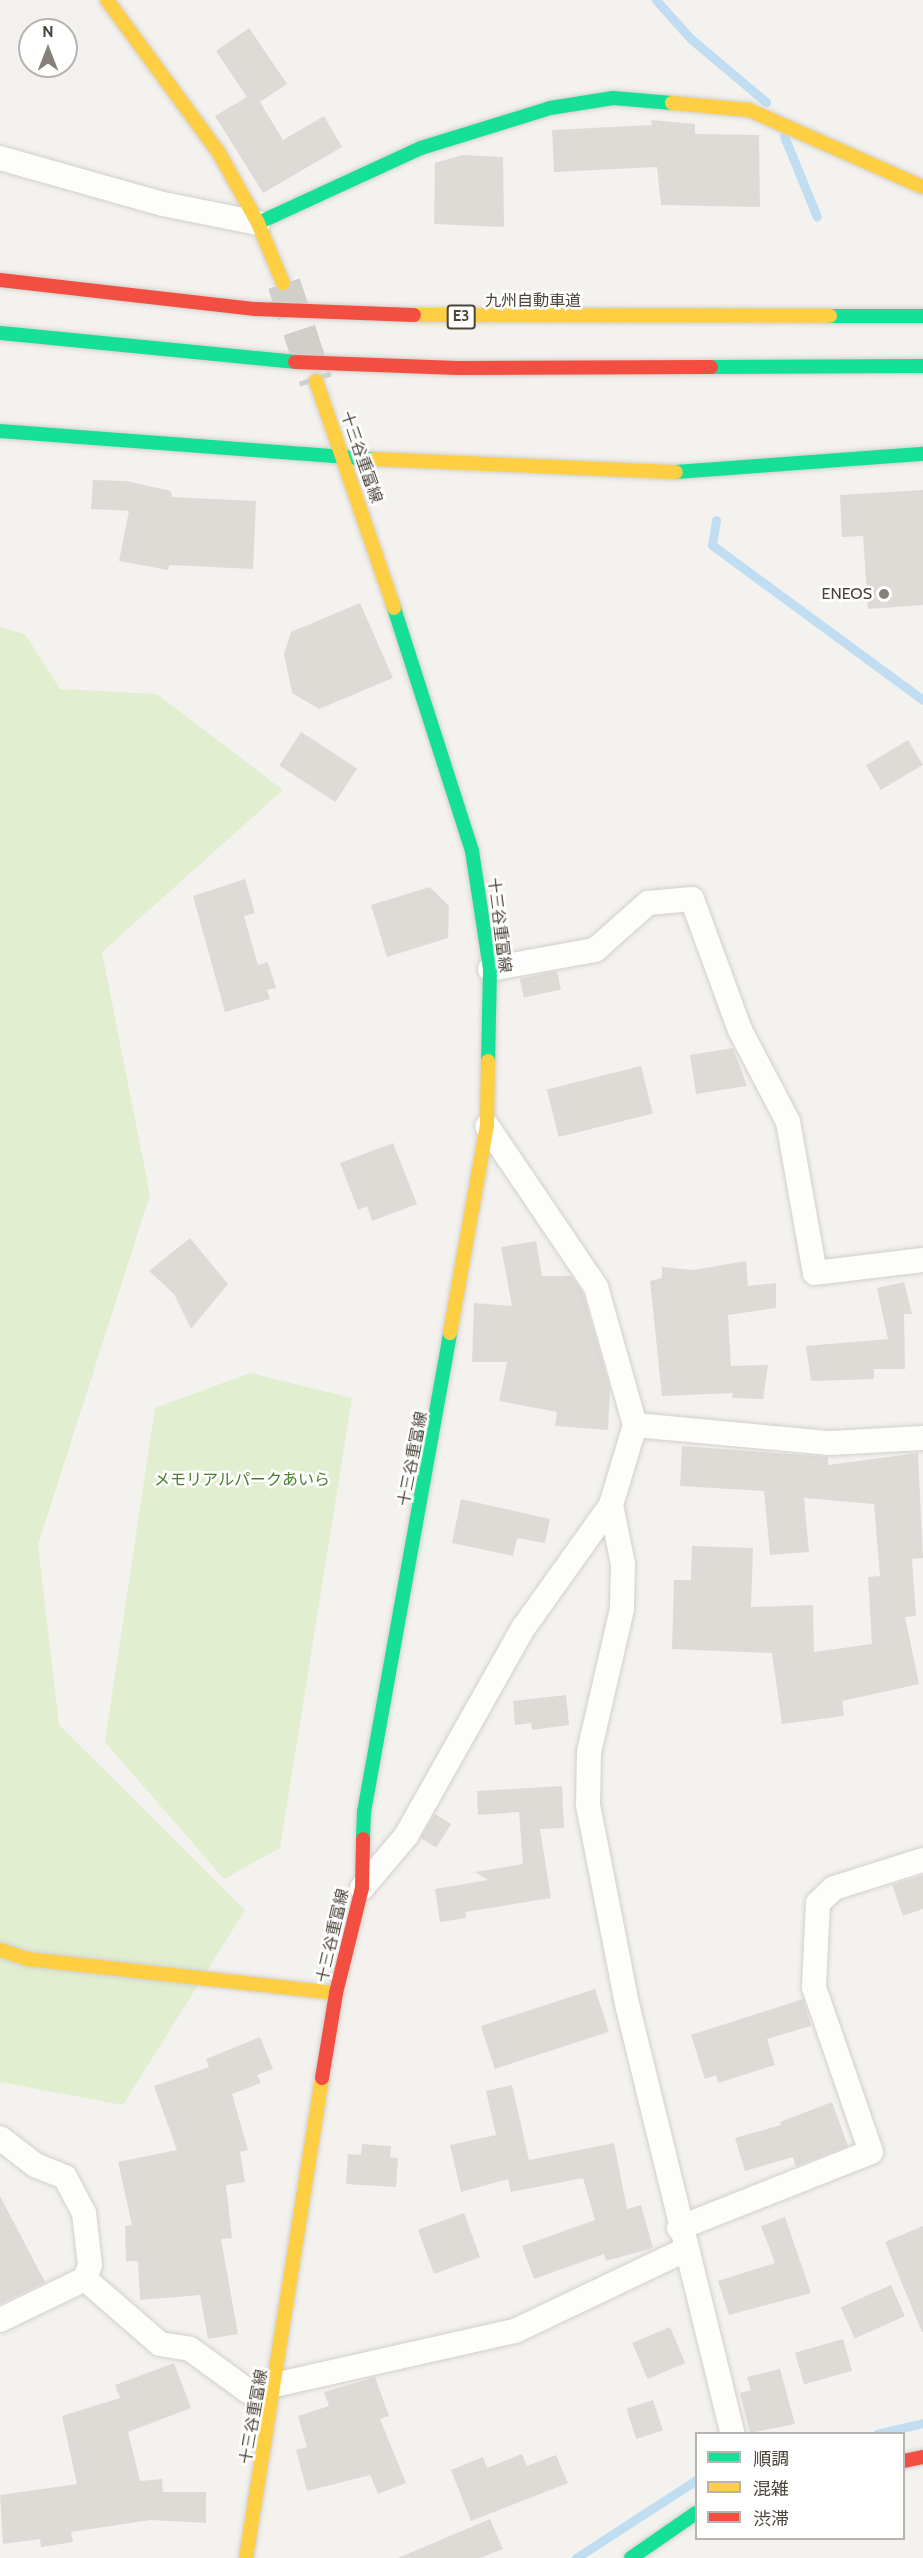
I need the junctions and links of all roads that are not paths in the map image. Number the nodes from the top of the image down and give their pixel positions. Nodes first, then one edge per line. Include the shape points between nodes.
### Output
1 (107, 0) edge
2 (0, 158) edge
3 (923, 187) edge
4 (258, 223) junction
5 (0, 280) edge
6 (283, 283) tunnel mouth
7 (923, 316) edge
8 (0, 333) edge
9 (923, 366) edge
10 (316, 381) tunnel mouth
11 (0, 431) edge
12 (923, 454) edge
13 (346, 458) junction
14 (490, 969) junction
15 (488, 1126) junction
16 (923, 1260) edge
17 (634, 1425) junction
18 (923, 1438) edge
19 (611, 1505) junction
20 (923, 1860) edge
21 (362, 1888) junction
22 (0, 1950) edge
23 (336, 1993) junction
24 (0, 2138) edge
25 (682, 2239) junction
26 (85, 2279) junction
27 (0, 2320) edge
28 (276, 2387) junction
29 (733, 2432) edge
30 (923, 2457) edge
31 (905, 2461) edge
32 (695, 2514) edge
33 (246, 2558) edge
34 (631, 2558) edge

1 - 4 main road via 219,153
2 - 4 street via 153,201
3 - 4 main road via 749,110 614,98 550,108 422,148
4 - 6 main road
5 - 7 main road, 九州自動車道 / E3 via 75,292 255,309 433,316
8 - 9 main road via 248,360 458,368
10 - 13 main road, 十三谷重富線
11 - 13 main road
12 - 13 main road via 666,473
13 - 14 main road, 十三谷重富線 via 472,851
14 - 15 main road, 十三谷重富線
14 - 16 street via 595,950 648,903 692,899 740,1030 788,1122 815,1273
15 - 17 street via 596,1287
15 - 21 main road, 十三谷重富線 via 364,1812
17 - 18 street via 830,1443
17 - 19 street
19 - 21 street via 524,1627 406,1836
19 - 25 street via 623,1564 622,1609 589,1752 588,1805 628,2008
20 - 25 street via 834,1888 818,1903 814,1987 871,2152
21 - 23 main road, 十三谷重富線
22 - 23 main road via 27,1959
23 - 28 main road, 十三谷重富線
24 - 26 street via 35,2165 65,2177 84,2214 90,2265
25 - 28 street via 515,2331
25 - 29 street
26 - 27 street
26 - 28 street via 160,2344 190,2349 248,2391
28 - 33 main road, 十三谷重富線
30 - 31 main road
32 - 34 main road

